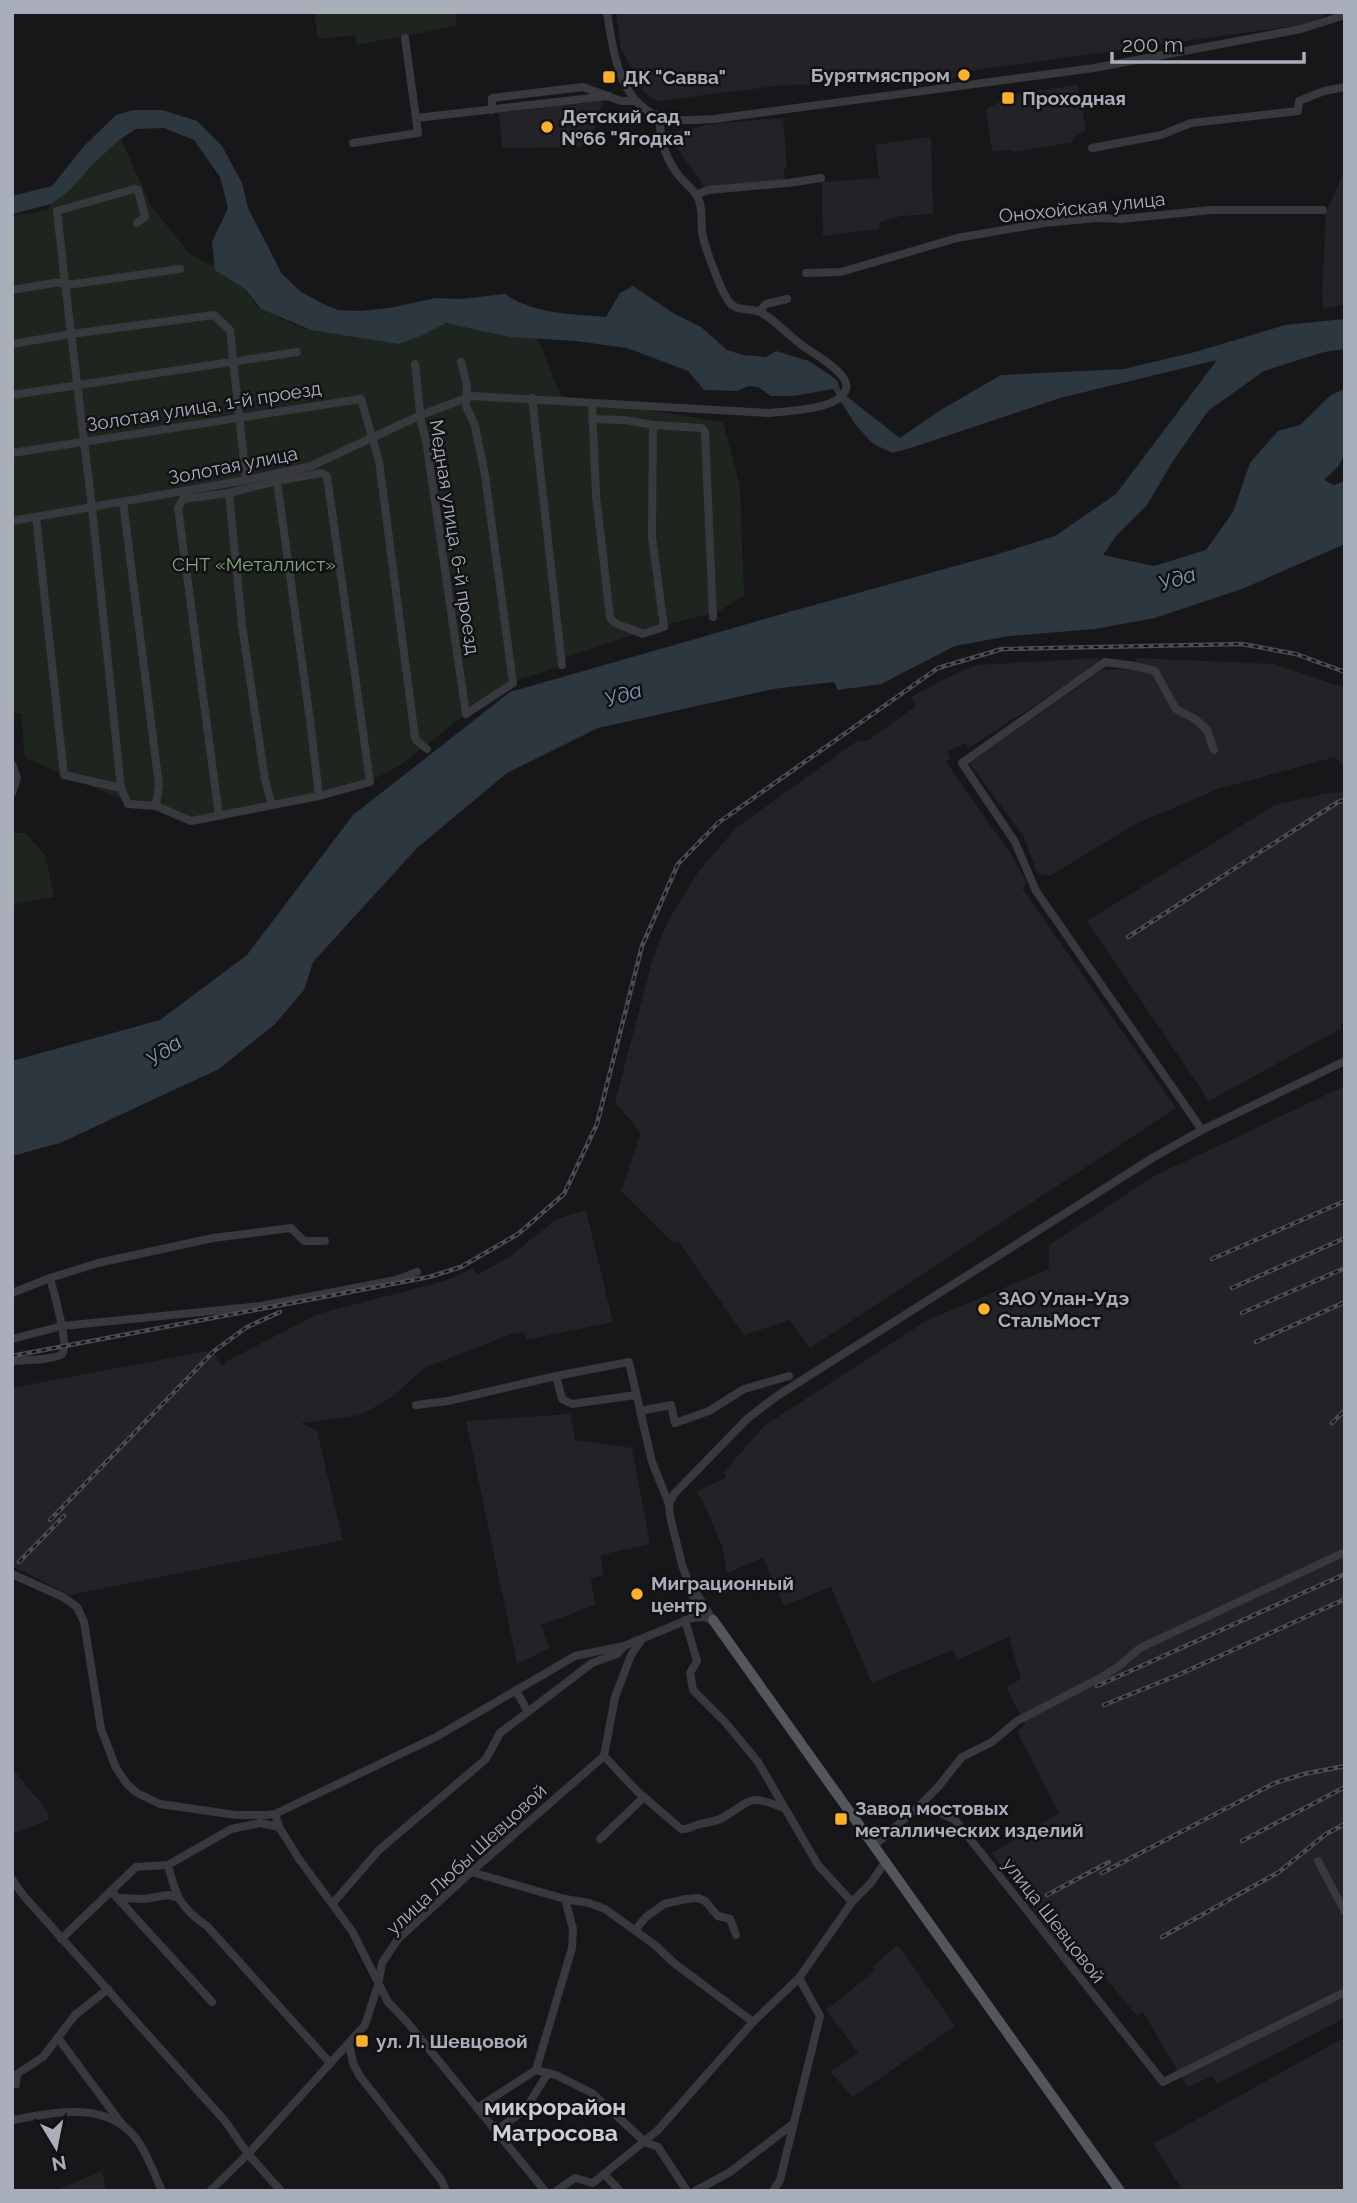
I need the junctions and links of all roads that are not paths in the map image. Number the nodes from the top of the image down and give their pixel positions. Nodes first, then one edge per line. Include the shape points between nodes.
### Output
1 (607, 12) edge
2 (1345, 15) edge
3 (405, 38) dead end
4 (1345, 87) edge
5 (636, 101) junction
6 (660, 117) junction
7 (416, 118) junction
8 (354, 143) dead end
9 (1092, 148) dead end
10 (821, 178) dead end
11 (696, 195) junction
12 (1323, 210) dead end
13 (137, 223) dead end
14 (180, 269) dead end
15 (806, 273) dead end
16 (65, 283) junction
17 (12, 290) edge
18 (787, 299) dead end
19 (759, 311) junction
20 (71, 334) junction
21 (12, 344) edge
22 (298, 352) dead end
23 (234, 362) junction
24 (461, 362) dead end
25 (415, 364) dead end
26 (78, 385) junction
27 (12, 396) edge
28 (467, 397) junction
29 (532, 398) junction
30 (592, 404) junction
31 (421, 415) junction
32 (240, 417) junction
33 (592, 419) junction
34 (653, 425) junction
35 (371, 437) junction
36 (84, 441) junction
37 (12, 453) edge
38 (246, 480) junction
39 (277, 481) junction
40 (231, 482) junction
41 (230, 493) junction
42 (123, 502) junction
43 (92, 507) junction
44 (36, 517) junction
45 (12, 521) edge
46 (713, 617) dead end
47 (562, 665) dead end
48 (427, 749) dead end
49 (1214, 750) dead end
50 (12, 764) edge
51 (121, 788) junction
52 (12, 793) edge
53 (318, 796) junction
54 (272, 805) junction
55 (156, 806) junction
56 (219, 816) junction
57 (1345, 1061) edge
58 (1202, 1130) junction
59 (325, 1241) dead end
60 (417, 1272) dead end
61 (50, 1278) junction
62 (12, 1293) edge
63 (62, 1326) junction
64 (12, 1339) edge
65 (12, 1361) edge
66 (556, 1376) junction
67 (789, 1376) dead end
68 (636, 1395) junction
69 (416, 1405) dead end
70 (640, 1411) junction
71 (669, 1504) junction
72 (1345, 1552) edge
73 (12, 1574) edge
74 (694, 1591) junction
75 (689, 1619) junction
76 (713, 1620) junction
77 (643, 1637) junction
78 (624, 1646) junction
79 (516, 1690) junction
80 (528, 1712) junction
81 (604, 1756) junction
82 (644, 1797) junction
83 (919, 1806) junction
84 (784, 1808) junction
85 (275, 1814) junction
86 (279, 1827) junction
87 (600, 1839) dead end
88 (875, 1845) junction
89 (887, 1861) junction
90 (1318, 1861) dead end
91 (168, 1865) junction
92 (471, 1872) junction
93 (12, 1880) edge
94 (111, 1891) junction
95 (176, 1897) junction
96 (118, 1898) junction
97 (565, 1899) junction
98 (852, 1902) junction
99 (333, 1903) junction
100 (1345, 1912) edge
101 (635, 1930) junction
102 (736, 1935) dead end
103 (61, 1939) junction
104 (799, 1978) junction
105 (378, 1984) junction
106 (108, 1989) junction
107 (1345, 1993) edge
108 (212, 2002) dead end
109 (753, 2022) junction
110 (58, 2038) junction
111 (349, 2043) junction
112 (330, 2063) junction
113 (536, 2070) junction
114 (548, 2073) junction
115 (16, 2084) dead end
116 (477, 2108) junction
117 (12, 2120) edge
118 (794, 2123) junction
119 (122, 2124) junction
120 (495, 2131) junction
121 (645, 2142) junction
122 (248, 2154) junction
123 (604, 2174) junction
124 (162, 2191) edge
125 (210, 2191) edge
126 (281, 2191) edge
127 (446, 2191) edge
128 (545, 2191) edge
129 (556, 2191) edge
130 (620, 2191) edge
131 (687, 2191) edge
132 (695, 2191) edge
133 (773, 2191) edge
134 (1120, 2191) edge

1 - 5 street via 618,70
2 - 6 street via 1301,29 1081,70 714,119
3 - 7 street
4 - 9 street via 1299,101 1298,111 1191,123 1161,135
5 - 6 street
5 - 7 street via 609,96
6 - 11 street via 664,151
7 - 8 street via 418,133
10 - 11 street
11 - 19 street via 703,237 724,296 736,308
12 - 15 street, Онохойская улица via 1211,210 1044,223 957,238 841,272
13 - 16 street via 145,217 134,188 57,211
14 - 16 street
16 - 17 street
16 - 20 street
18 - 19 street via 766,304
19 - 30 street, Золотая улица via 830,364 846,381 845,393 834,401 768,413
20 - 21 street
20 - 23 street via 215,315 230,330
20 - 26 street
22 - 23 street
23 - 26 street
23 - 32 street
24 - 28 street
25 - 31 street, Медная улица, 6-й проезд
26 - 27 street
26 - 36 street
28 - 29 street, Золотая улица
28 - 31 street, Золотая улица
28 - 31 street, Медная улица, 6-й проезд via 485,475 513,683 466,714
29 - 30 street, Золотая улица
29 - 47 street
30 - 33 street
31 - 35 street, Золотая улица
32 - 35 street, Золотая улица, 1-й проезд via 359,398
32 - 36 street, Золотая улица, 1-й проезд
32 - 38 street
33 - 34 street
33 - 34 street via 610,617 615,625 642,634 664,627 652,537
34 - 46 street via 702,428 705,432
35 - 38 street, Золотая улица via 311,466
35 - 48 street via 379,460 415,737
36 - 37 street, Золотая улица, 1-й проезд
36 - 43 street
38 - 40 street, Золотая улица
39 - 41 street
39 - 53 street
39 - 53 street via 321,473 328,479 370,782
40 - 41 street
40 - 42 street, Золотая улица
41 - 54 street via 244,638
41 - 56 street via 183,499 178,508
42 - 43 street, Золотая улица
42 - 55 street via 159,785
43 - 44 street, Золотая улица
43 - 51 street
44 - 45 street, Золотая улица
44 - 51 street via 64,775
49 - 58 street via 1207,730 1176,709 1155,671 1105,662 962,763 1015,842 1036,891
50 - 52 street via 18,778
51 - 55 street via 128,804
53 - 54 street
54 - 56 street
55 - 56 street via 191,821
57 - 58 street
58 - 71 street via 777,1396 748,1418
59 - 61 street via 304,1241 291,1228 213,1238
60 - 63 street via 261,1306
61 - 62 street
61 - 63 street
63 - 64 street
63 - 65 street via 63,1353
66 - 68 street via 562,1399 572,1404
66 - 68 street via 629,1362
66 - 69 street
67 - 70 street via 744,1389 709,1411 675,1423 671,1405
68 - 70 street
70 - 71 street via 652,1462
71 - 74 street via 681,1565
72 - 83 street via 1140,1648 1102,1677 1017,1721 992,1742 961,1757
73 - 85 street via 77,1607 84,1622 101,1729 127,1784 160,1804 236,1815
74 - 75 street
74 - 76 street
75 - 76 street
75 - 77 street
75 - 84 street via 697,1661 690,1673 693,1690 758,1762
76 - 88 main road
77 - 78 street
77 - 81 street via 615,1698
78 - 79 street via 575,1656
78 - 80 street via 617,1654 592,1663
79 - 80 street
79 - 85 street via 436,1737
80 - 99 street via 499,1733 486,1759 379,1850
81 - 82 street
81 - 92 street, улица Любы Шевцовой
82 - 84 street via 686,1830 721,1819 749,1799
82 - 87 street
83 - 88 street
83 - 107 street, улица Шевцовой via 955,1820 1163,2082
84 - 98 street via 818,1865
85 - 86 street
86 - 91 street via 260,1823 231,1829
86 - 99 street
88 - 89 main road
89 - 98 street
89 - 134 main road
90 - 100 street
91 - 94 street via 135,1867
91 - 95 street
92 - 97 street
92 - 105 street, улица Любы Шевцовой via 398,1939 382,1963
93 - 103 street
94 - 96 street
94 - 103 street
95 - 96 street
95 - 112 street via 208,1926
96 - 108 street
97 - 101 street via 605,1909
97 - 113 street via 573,1929 572,1948
98 - 104 street
99 - 105 street
101 - 102 street via 664,1904 698,1898 718,1916 730,1919
101 - 109 street
103 - 106 street
104 - 109 street
104 - 118 street via 820,2016
105 - 111 street, улица Любы Шевцовой via 365,2025
105 - 116 street
106 - 110 street via 75,2015
106 - 122 street via 225,2121
109 - 121 street
110 - 115 street via 43,2057 17,2074
110 - 119 street
111 - 112 street, улица Любы Шевцовой
111 - 127 street via 359,2075
112 - 122 street, улица Любы Шевцовой
113 - 114 street
113 - 116 street
114 - 120 street via 525,2110
114 - 121 street via 592,2093
116 - 120 street
117 - 119 street via 79,2111
118 - 132 street via 730,2172
118 - 133 street
119 - 124 street via 136,2139
120 - 128 street
121 - 123 street
121 - 131 street via 658,2147
122 - 125 street, улица Любы Шевцовой
122 - 126 street
123 - 129 street via 593,2183 575,2178
123 - 130 street

